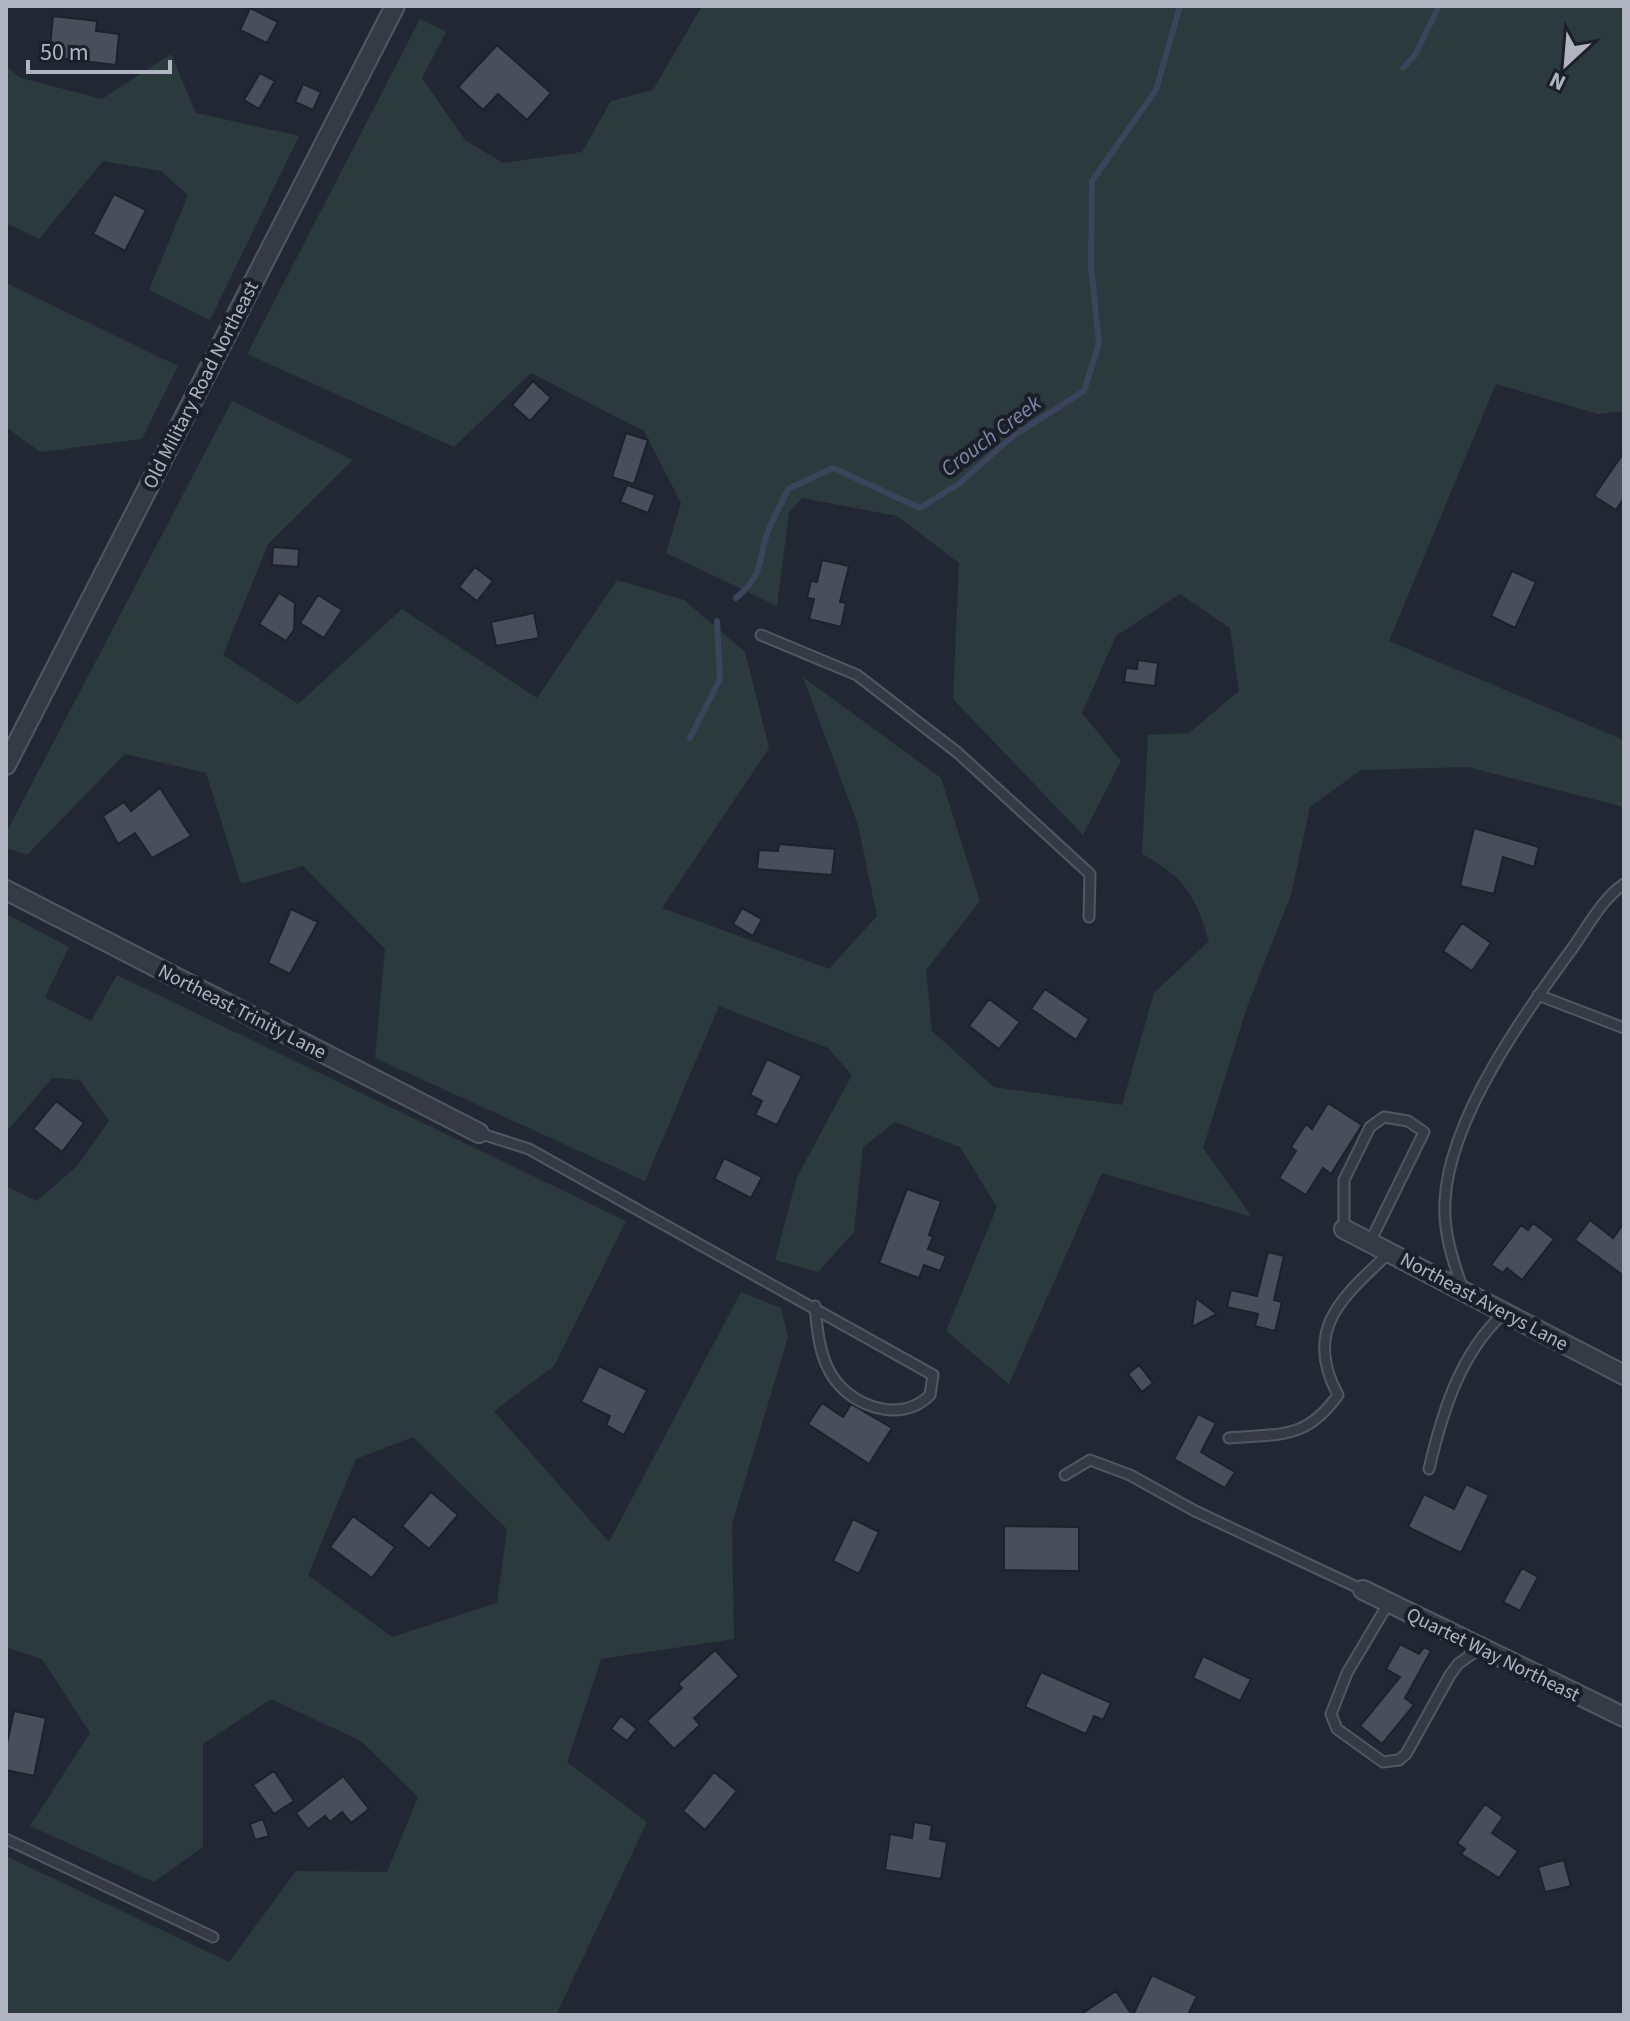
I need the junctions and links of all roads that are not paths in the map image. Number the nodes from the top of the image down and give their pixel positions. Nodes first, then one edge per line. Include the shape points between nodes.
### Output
1 (395, 6) edge
2 (761, 635) dead end
3 (6, 765) edge
4 (1624, 884) edge
5 (6, 890) edge
6 (1089, 917) dead end
7 (1538, 995) junction
8 (1624, 1028) edge
9 (479, 1133) joint
10 (1344, 1229) joint
11 (1370, 1242) junction
12 (1390, 1252) junction
13 (1464, 1291) junction
14 (815, 1306) junction
15 (1504, 1312) junction
16 (1624, 1375) edge
17 (1229, 1438) dead end
18 (1429, 1469) dead end
19 (1065, 1475) dead end
20 (1363, 1590) joint
21 (1388, 1604) junction
22 (1482, 1647) junction
23 (1624, 1717) edge
24 (6, 1839) edge
25 (213, 1937) dead end

1 - 3 street, Old Military Road Northeast
2 - 6 lane via 857,675 958,753 1090,874
4 - 7 lane
5 - 9 street, Northeast Trinity Lane
7 - 8 lane
7 - 13 lane via 1508,1039 1455,1151 1445,1199 1446,1225
9 - 14 lane via 529,1149
10 - 11 street, Northeast Averys Lane
10 - 11 lane via 1344,1180 1370,1127 1384,1117 1408,1121 1424,1132
11 - 12 street, Northeast Averys Lane
12 - 13 street, Northeast Averys Lane
12 - 17 lane via 1348,1293 1326,1324 1324,1360 1338,1395 1324,1415 1304,1431
13 - 15 street, Northeast Averys Lane
14 - 14 lane via 826,1365 843,1388 879,1409 896,1411 912,1409 930,1395 933,1375
15 - 16 street, Northeast Averys Lane
15 - 18 lane via 1486,1329 1463,1369 1440,1423
19 - 20 lane via 1090,1460 1130,1475
20 - 21 street, Quartet Way Northeast
21 - 22 street, Quartet Way Northeast
21 - 22 lane via 1347,1673 1331,1714 1337,1729 1383,1762 1406,1754 1458,1664
22 - 23 street, Quartet Way Northeast
24 - 25 lane

